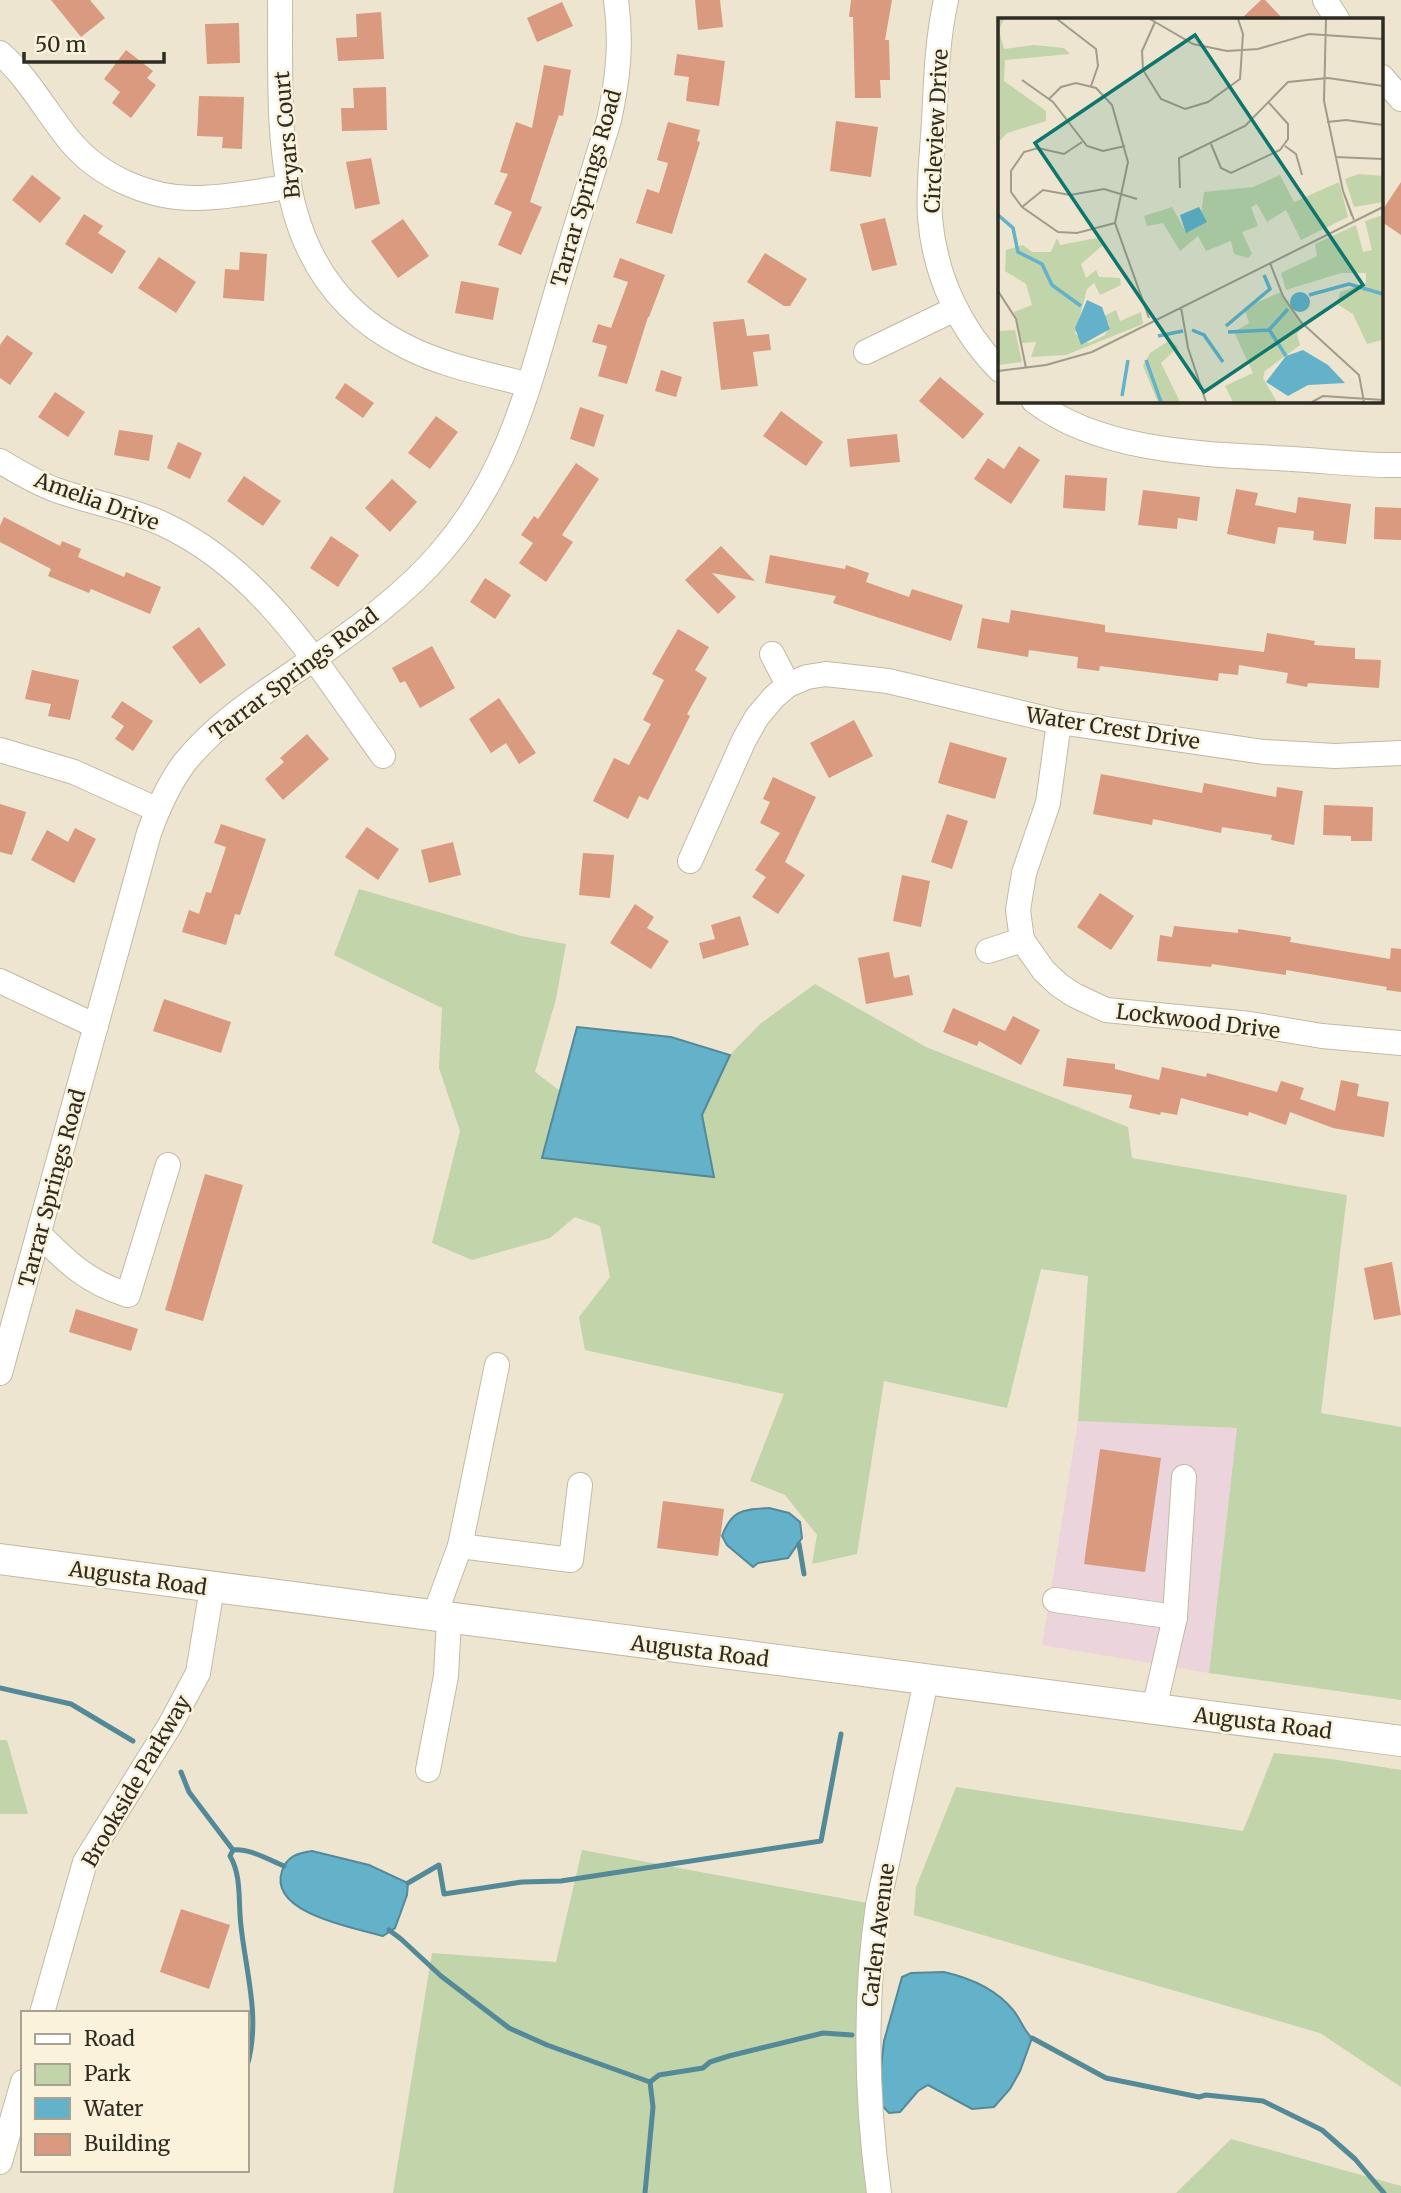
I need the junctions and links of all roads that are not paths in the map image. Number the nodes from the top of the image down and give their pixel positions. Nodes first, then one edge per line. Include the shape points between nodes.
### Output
1 (281, 0) edge
2 (615, 0) edge
3 (946, 0) edge
4 (1325, 0) edge
5 (1336, 18) edge
6 (0, 53) edge
7 (1384, 79) edge
8 (1401, 99) edge
9 (288, 187) junction
10 (955, 309) junction
11 (866, 352) dead end
12 (998, 368) edge
13 (529, 385) junction
14 (1036, 402) edge
15 (0, 460) edge
16 (1401, 465) edge
17 (772, 654) dead end
18 (313, 659) junction
19 (789, 685) junction
20 (1059, 722) junction
21 (0, 750) edge
22 (1401, 753) edge
23 (383, 756) dead end
24 (158, 810) junction
25 (690, 861) dead end
26 (1022, 940) junction
27 (988, 951) dead end
28 (0, 981) edge
29 (96, 1026) junction
30 (1401, 1043) edge
31 (168, 1165) dead end
32 (39, 1234) junction
33 (2, 1361) edge
34 (498, 1365) dead end
35 (1184, 1477) dead end
36 (580, 1485) dead end
37 (460, 1546) junction
38 (0, 1559) edge
39 (212, 1588) junction
40 (1055, 1600) dead end
41 (1175, 1617) junction
42 (442, 1618) junction
43 (926, 1681) junction
44 (1154, 1709) junction
45 (1401, 1741) edge
46 (428, 1770) dead end
47 (43, 2011) edge
48 (21, 2089) edge
49 (0, 2162) edge
50 (879, 2193) edge

1 - 9 street, Bryars Court
2 - 13 street, Tarrar Springs Road via 620,44 609,120
3 - 10 street, Circleview Drive via 930,202 937,253
4 - 5 street
6 - 9 street via 70,141 127,183 161,194 197,198
7 - 8 street
9 - 13 street, Bryars Court via 300,232 316,264 349,306 376,329 440,360
10 - 11 street
10 - 12 street, Circleview Drive via 971,337
13 - 18 street, Tarrar Springs Road via 501,463 464,524 417,578
14 - 16 street via 1074,426 1123,441 1208,454
15 - 18 street, Amelia Drive via 42,484 129,510 194,540 251,584
17 - 19 street
18 - 23 street, Amelia Drive
18 - 24 street, Tarrar Springs Road via 209,736 185,763
19 - 20 street, Water Crest Drive via 826,674 877,679
19 - 25 street, Water Crest Drive via 757,717 744,740
20 - 22 street, Water Crest Drive via 1264,752
20 - 26 street via 1048,803 1024,873 1018,910
21 - 24 street via 74,772
24 - 29 street, Tarrar Springs Road
26 - 27 street
26 - 30 street, Lockwood Drive via 1059,985 1107,1010
28 - 29 street
29 - 32 street, Tarrar Springs Road
31 - 32 street via 128,1294 87,1279
32 - 33 street, Tarrar Springs Road
34 - 37 street
35 - 41 street
36 - 37 street via 571,1560
37 - 42 street
38 - 39 main road, Augusta Road
39 - 42 main road, Augusta Road
39 - 47 street, Brookside Parkway via 198,1673 85,1862
40 - 41 street
41 - 44 street
42 - 43 main road, Augusta Road
42 - 46 street via 446,1676
43 - 44 main road, Augusta Road
43 - 50 street, Carlen Avenue via 873,1939 867,2059
44 - 45 main road, Augusta Road
48 - 49 street

